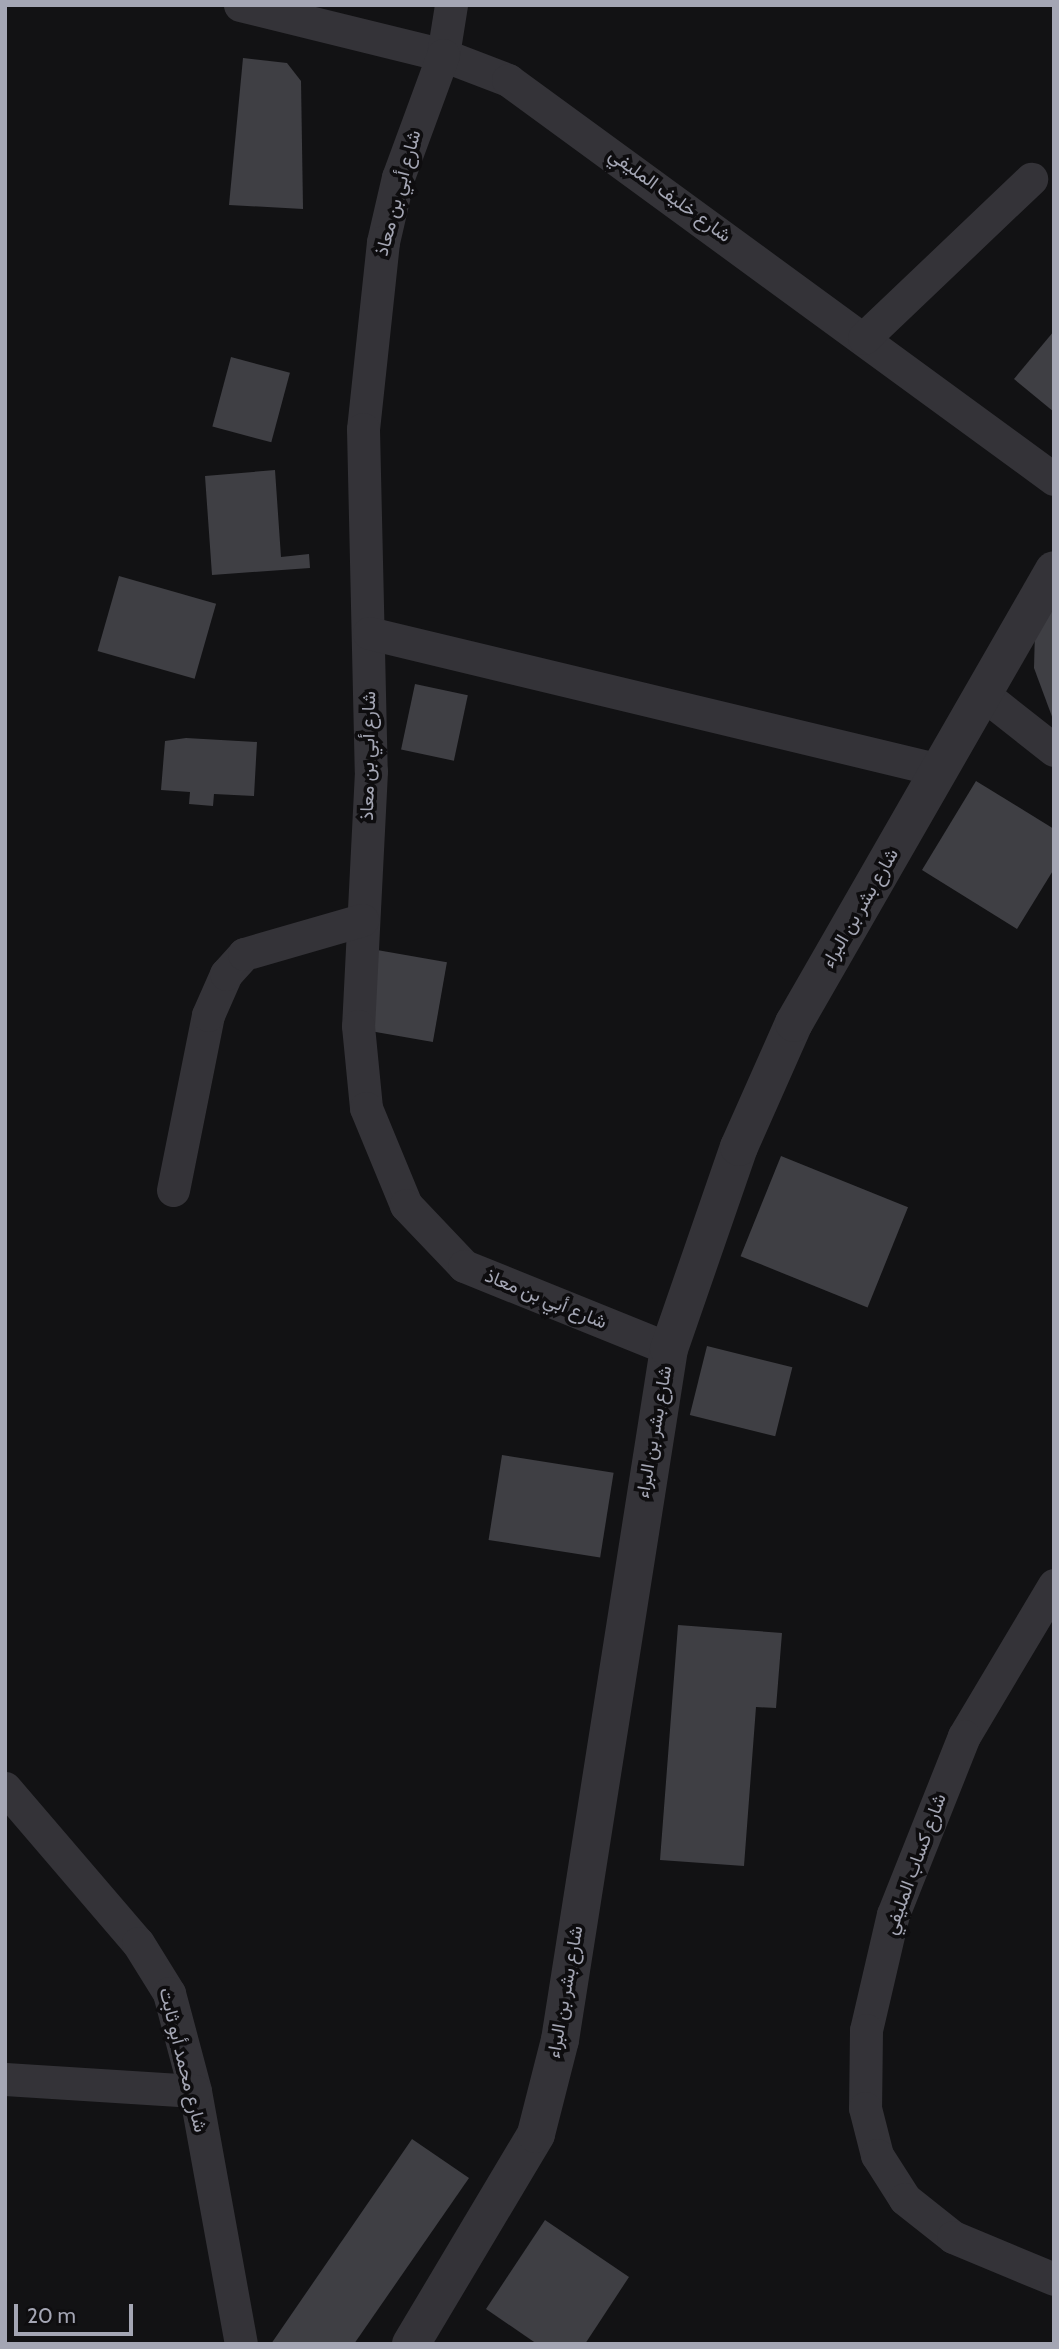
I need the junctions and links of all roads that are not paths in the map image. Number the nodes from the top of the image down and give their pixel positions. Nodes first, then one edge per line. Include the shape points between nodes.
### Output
1 (240, 5) edge
2 (451, 5) edge
3 (443, 55) junction
4 (1031, 179) dead end
5 (864, 338) junction
6 (1054, 479) edge
7 (1054, 570) edge
8 (369, 633) junction
9 (983, 694) junction
10 (1054, 750) edge
11 (939, 770) junction
12 (362, 920) junction
13 (173, 1190) dead end
14 (669, 1349) junction
15 (1054, 1585) edge
16 (5, 1788) edge
17 (5, 2079) edge
18 (195, 2091) junction
19 (1054, 2279) edge
20 (241, 2344) edge
21 (411, 2344) edge

1 - 3 street, شارع خليف المليفي
2 - 3 street, شارع أبي بن معاذ
3 - 5 street, شارع خليف المليفي via 508,80
3 - 8 street, شارع أبي بن معاذ via 398,177 372,320 363,429
4 - 5 street
5 - 6 street, شارع خليف المليفي
7 - 9 street, شارع بشر بن البراء
8 - 11 street
8 - 12 street, شارع أبي بن معاذ via 371,771
9 - 10 street
9 - 11 street, شارع بشر بن البراء
11 - 14 street, شارع بشر بن البراء via 794,1023 739,1147
12 - 13 street via 244,954 226,974 208,1015
12 - 14 street, شارع أبي بن معاذ via 358,1026 366,1108 406,1205 464,1266
14 - 21 street, شارع بشر بن البراء via 560,2040 536,2134
15 - 19 street, شارع كساب المليفي via 964,1737 893,1914 866,2030 865,2108 877,2155 905,2199 953,2237
16 - 18 street, شارع محمد أبو ثابت via 159,1971
17 - 18 street
18 - 20 street, شارع محمد أبو ثابت

